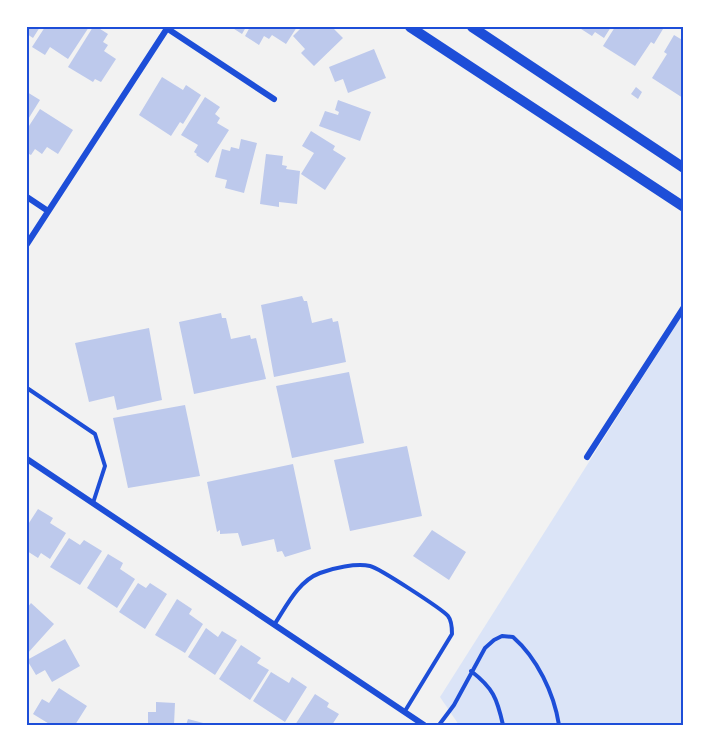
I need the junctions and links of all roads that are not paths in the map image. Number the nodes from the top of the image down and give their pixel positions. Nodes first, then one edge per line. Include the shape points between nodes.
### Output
1 (410, 27) edge
2 (472, 27) edge
3 (167, 28) edge
4 (274, 99) dead end
5 (684, 168) edge
6 (27, 197) edge
7 (684, 207) edge
8 (48, 211) junction
9 (27, 244) edge
10 (684, 307) edge
11 (27, 388) edge
12 (587, 457) dead end
13 (27, 459) edge
14 (93, 503) junction
15 (274, 624) junction
16 (471, 671) junction
17 (404, 712) junction
18 (424, 725) edge
19 (439, 725) edge
20 (503, 725) edge
21 (559, 725) edge

1 - 7 main road
2 - 5 main road
3 - 4 street
3 - 8 street
6 - 8 street
8 - 9 street
10 - 12 street
11 - 14 lane via 95,434 105,466
13 - 14 street
14 - 15 street
15 - 17 street
15 - 17 lane via 295,592 319,573 360,565 372,566 434,606 448,617 452,634
16 - 19 lane
16 - 20 lane via 488,684
16 - 21 lane via 494,640 513,637 524,646 549,688
17 - 18 street

